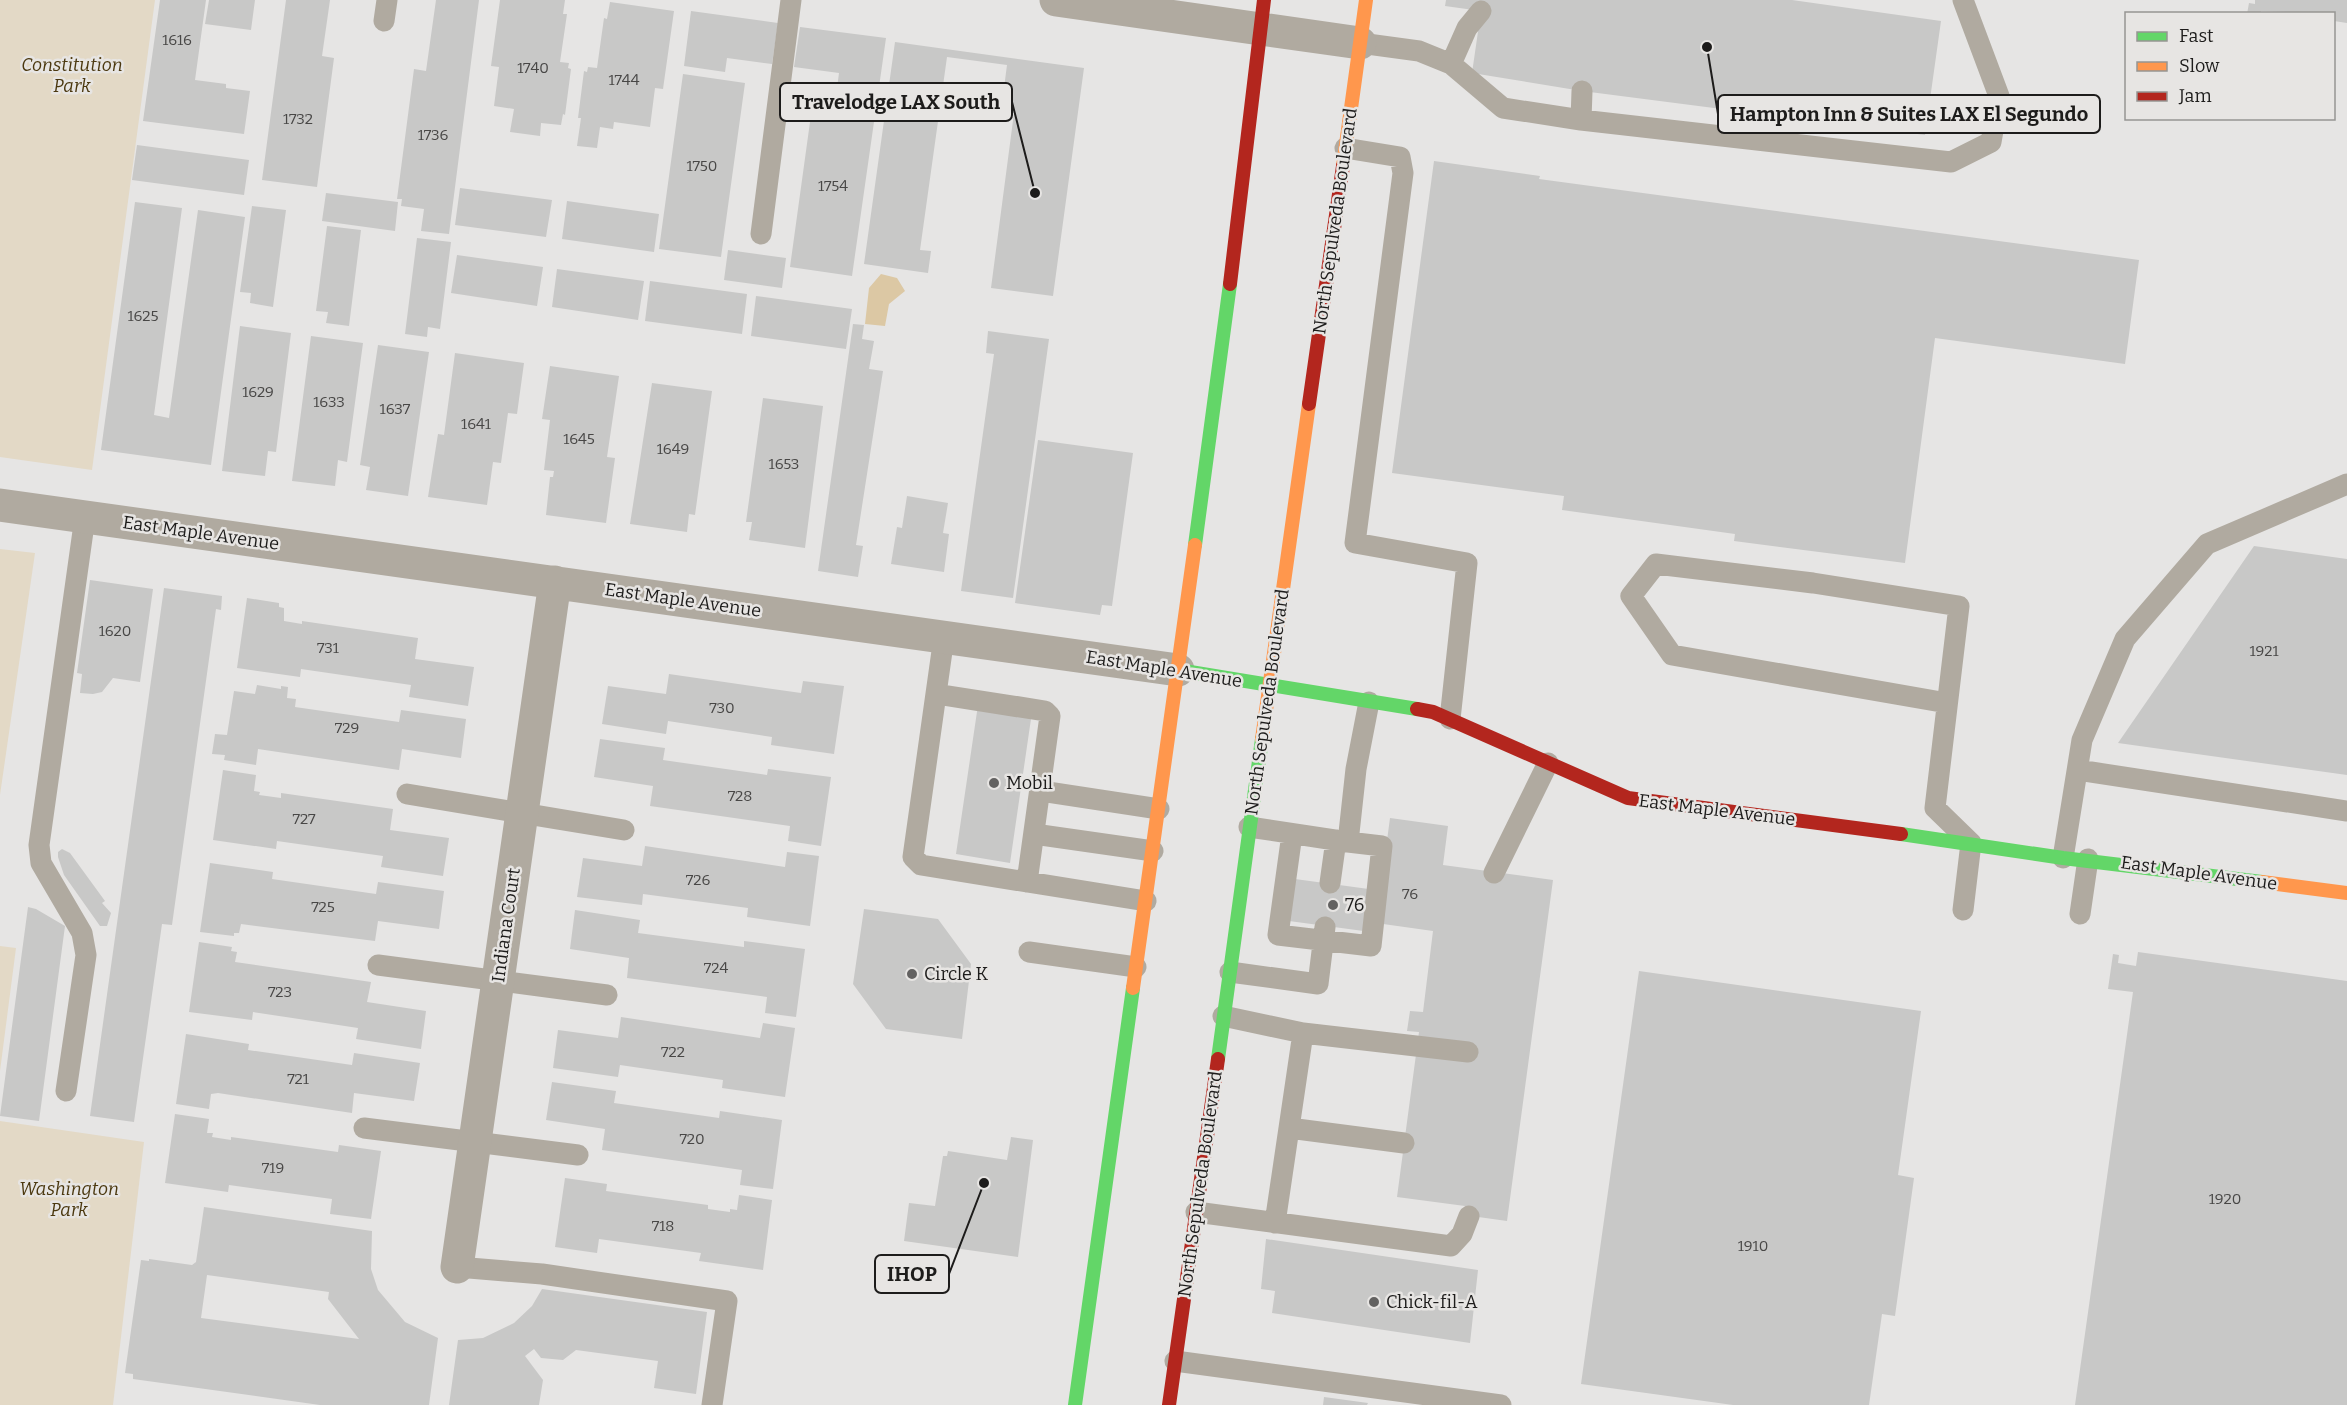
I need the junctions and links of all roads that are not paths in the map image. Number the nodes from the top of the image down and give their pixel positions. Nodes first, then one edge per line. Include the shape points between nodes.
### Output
1 (387, 0) edge
2 (791, 0) edge
3 (1056, 0) edge
4 (1366, 0) edge
5 (1963, 0) edge
6 (1481, 11) dead end
7 (1262, 15) edge
8 (384, 21) dead end
9 (1360, 44) junction
10 (1451, 64) junction
11 (1582, 91) dead end
12 (1581, 120) junction
13 (1346, 148) junction
14 (761, 234) dead end
15 (2347, 484) edge
16 (2319, 496) junction
17 (2347, 500) edge
18 (0, 505) edge
19 (85, 517) junction
20 (555, 582) junction
21 (944, 637) junction
22 (1178, 670) junction
23 (1270, 685) junction
24 (936, 694) junction
25 (1369, 702) junction
26 (1947, 702) junction
27 (1450, 719) junction
28 (1548, 763) junction
29 (2078, 770) junction
30 (1041, 791) junction
31 (406, 794) dead end
32 (1159, 809) junction
33 (2347, 811) edge
34 (522, 813) junction
35 (1250, 827) junction
36 (624, 830) dead end
37 (1034, 834) junction
38 (1292, 834) junction
39 (1342, 841) junction
40 (1971, 843) junction
41 (1153, 851) junction
42 (2063, 858) junction
43 (2088, 859) junction
44 (1494, 873) dead end
45 (1027, 882) junction
46 (1330, 883) dead end
47 (2347, 893) edge
48 (1146, 901) junction
49 (1963, 910) dead end
50 (2080, 914) dead end
51 (1324, 933) junction
52 (1029, 952) dead end
53 (378, 965) dead end
54 (1136, 967) junction
55 (1230, 972) junction
56 (498, 982) junction
57 (607, 994) dead end
58 (1223, 1016) junction
59 (1303, 1033) junction
60 (1468, 1052) dead end
61 (66, 1090) dead end
62 (364, 1128) dead end
63 (1289, 1128) junction
64 (475, 1143) junction
65 (1404, 1143) dead end
66 (578, 1155) dead end
67 (1196, 1212) junction
68 (1469, 1216) dead end
69 (1275, 1223) junction
70 (457, 1267) joint
71 (1175, 1361) junction
72 (712, 1405) edge
73 (1075, 1405) edge
74 (1169, 1405) edge
75 (1501, 1405) edge

1 - 8 lane
2 - 14 lane
3 - 7 street
4 - 9 main road, North Sepulveda Boulevard
5 - 12 lane via 1999,96 1992,142 1951,162
6 - 10 lane via 1467,28
7 - 9 street
7 - 22 main road via 1225,328
9 - 10 lane via 1419,51
9 - 13 main road, North Sepulveda Boulevard
10 - 12 lane via 1503,108
11 - 12 lane
13 - 23 main road, North Sepulveda Boulevard
13 - 27 lane via 1400,157 1403,173 1355,543 1467,563
15 - 16 lane
16 - 17 lane
16 - 29 lane via 2207,544 2125,639 2082,741
18 - 19 street, East Maple Avenue
19 - 20 street, East Maple Avenue
19 - 61 lane via 39,845 41,863 82,933 86,955
20 - 21 street, East Maple Avenue
20 - 34 street, Indiana Court
21 - 22 street, East Maple Avenue
21 - 24 lane
22 - 23 main road, East Maple Avenue
22 - 32 main road
23 - 25 main road, East Maple Avenue
23 - 35 main road, North Sepulveda Boulevard
24 - 30 lane via 1045,711 1050,721
24 - 45 lane via 915,862
25 - 27 main road, East Maple Avenue via 1434,712
25 - 39 lane
26 - 26 lane via 1959,606 1656,564 1631,596 1672,655
26 - 40 lane via 1935,808
27 - 28 main road, East Maple Avenue
28 - 40 main road, East Maple Avenue via 1628,798
28 - 44 lane
29 - 33 lane
29 - 42 lane
30 - 32 lane
30 - 37 lane
31 - 34 lane
32 - 41 main road
34 - 36 lane
34 - 56 street, Indiana Court
35 - 38 lane
35 - 55 main road, North Sepulveda Boulevard
37 - 41 lane
37 - 45 lane
38 - 39 lane
38 - 51 lane via 1278,935
39 - 46 lane
39 - 51 lane via 1382,846 1371,946
40 - 42 main road, East Maple Avenue
40 - 49 lane
41 - 48 main road
42 - 43 main road, East Maple Avenue
43 - 47 main road, East Maple Avenue
43 - 50 lane
45 - 48 lane
48 - 54 main road
51 - 55 lane via 1318,984
52 - 54 lane
53 - 56 lane
54 - 73 main road
55 - 58 main road, North Sepulveda Boulevard
56 - 57 lane
56 - 64 street, Indiana Court
58 - 59 lane
58 - 67 main road, North Sepulveda Boulevard
59 - 60 lane
59 - 63 lane
62 - 64 lane
63 - 65 lane
63 - 69 lane
64 - 66 lane
64 - 70 street, Indiana Court
67 - 69 lane
67 - 71 main road, North Sepulveda Boulevard
68 - 69 lane via 1462,1234 1451,1246
70 - 72 lane via 543,1274 727,1301
71 - 74 main road, North Sepulveda Boulevard
71 - 75 lane

